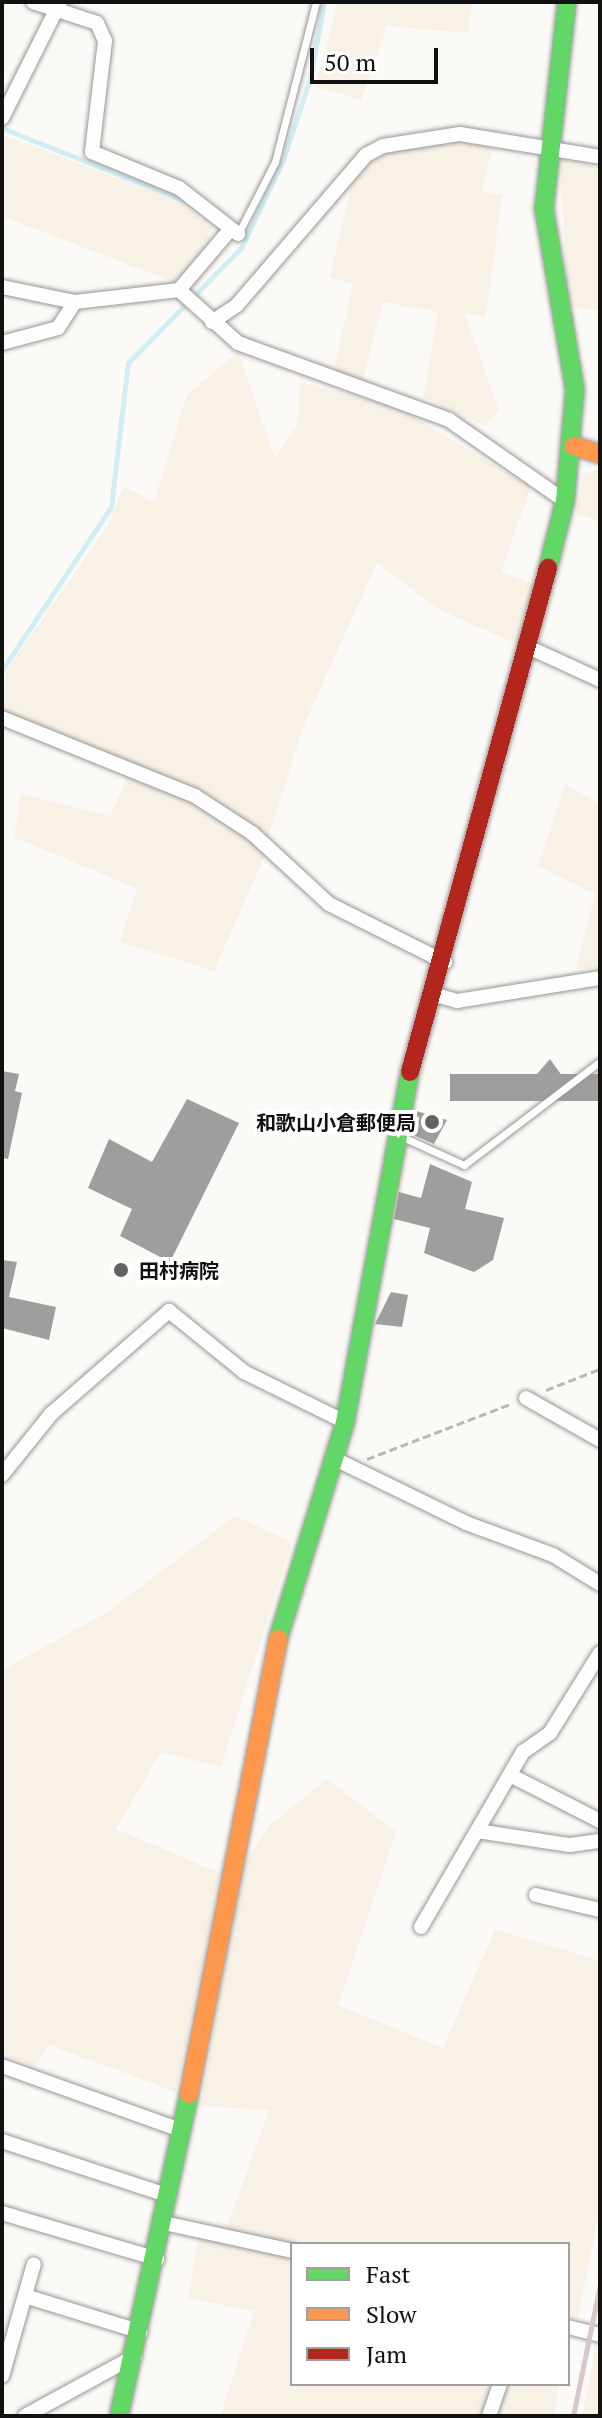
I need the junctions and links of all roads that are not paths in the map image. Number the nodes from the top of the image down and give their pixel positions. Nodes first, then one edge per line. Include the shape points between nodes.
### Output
1 (33, 2) edge
2 (316, 2) edge
3 (567, 2) edge
4 (59, 6) edge
5 (2, 118) edge
6 (547, 149) junction
7 (600, 157) edge
8 (233, 232) junction
9 (2, 287) edge
10 (182, 292) junction
11 (75, 302) junction
12 (208, 318) junction
13 (2, 343) edge
14 (574, 446) junction
15 (600, 454) edge
16 (565, 501) junction
17 (528, 647) junction
18 (600, 680) edge
19 (2, 718) edge
20 (445, 962) junction
21 (600, 978) edge
22 (436, 995) junction
23 (599, 1062) edge
24 (394, 1133) junction
25 (526, 1398) road end
26 (345, 1422) junction
27 (600, 1440) edge
28 (344, 1462) junction
29 (2, 1475) edge
30 (600, 1584) edge
31 (600, 1653) edge
32 (510, 1775) junction
33 (600, 1821) edge
34 (477, 1831) junction
35 (600, 1841) edge
36 (536, 1895) dead end
37 (600, 1910) edge
38 (421, 1927) dead end
39 (2, 2066) edge
40 (181, 2130) junction
41 (2, 2141) edge
42 (169, 2196) junction
43 (2, 2213) edge
44 (164, 2223) junction
45 (290, 2251) edge
46 (157, 2259) junction
47 (34, 2264) dead end
48 (25, 2296) junction
49 (570, 2328) edge
50 (141, 2332) junction
51 (600, 2335) edge
52 (135, 2356) junction
53 (2, 2376) edge
54 (499, 2386) edge
55 (25, 2416) edge
56 (119, 2416) edge
57 (489, 2416) edge

1 - 4 street
2 - 8 lane via 275,162
3 - 6 street
4 - 5 street
4 - 8 street via 97,23 105,41 92,152 179,188
6 - 7 street
6 - 12 street via 440,134 383,146 366,155 237,305
6 - 14 street via 544,209 575,390
8 - 10 street
9 - 11 street
10 - 11 street
10 - 12 street
11 - 13 street via 58,328
12 - 16 street via 269,357 449,420
14 - 15 street
14 - 16 street
16 - 17 street
17 - 18 street
17 - 20 street
19 - 20 street via 195,796 252,833 329,904
20 - 22 street
21 - 22 street via 457,1001
22 - 24 street
23 - 24 lane via 464,1165 444,1150
24 - 26 street
25 - 27 street
26 - 28 street
26 - 29 street via 244,1372 169,1311 51,1414
28 - 30 street via 466,1523 553,1555
28 - 40 street via 273,1655
31 - 32 street via 550,1733 527,1747
32 - 33 street
32 - 34 street
34 - 35 street via 570,1845
34 - 38 street
36 - 37 street
39 - 40 street
40 - 42 street
41 - 42 street
42 - 44 street
43 - 46 street
44 - 45 street
44 - 46 street
46 - 50 street
47 - 48 street
48 - 50 street
48 - 53 street
49 - 51 street
50 - 52 street
52 - 55 street
52 - 56 street
54 - 57 street

